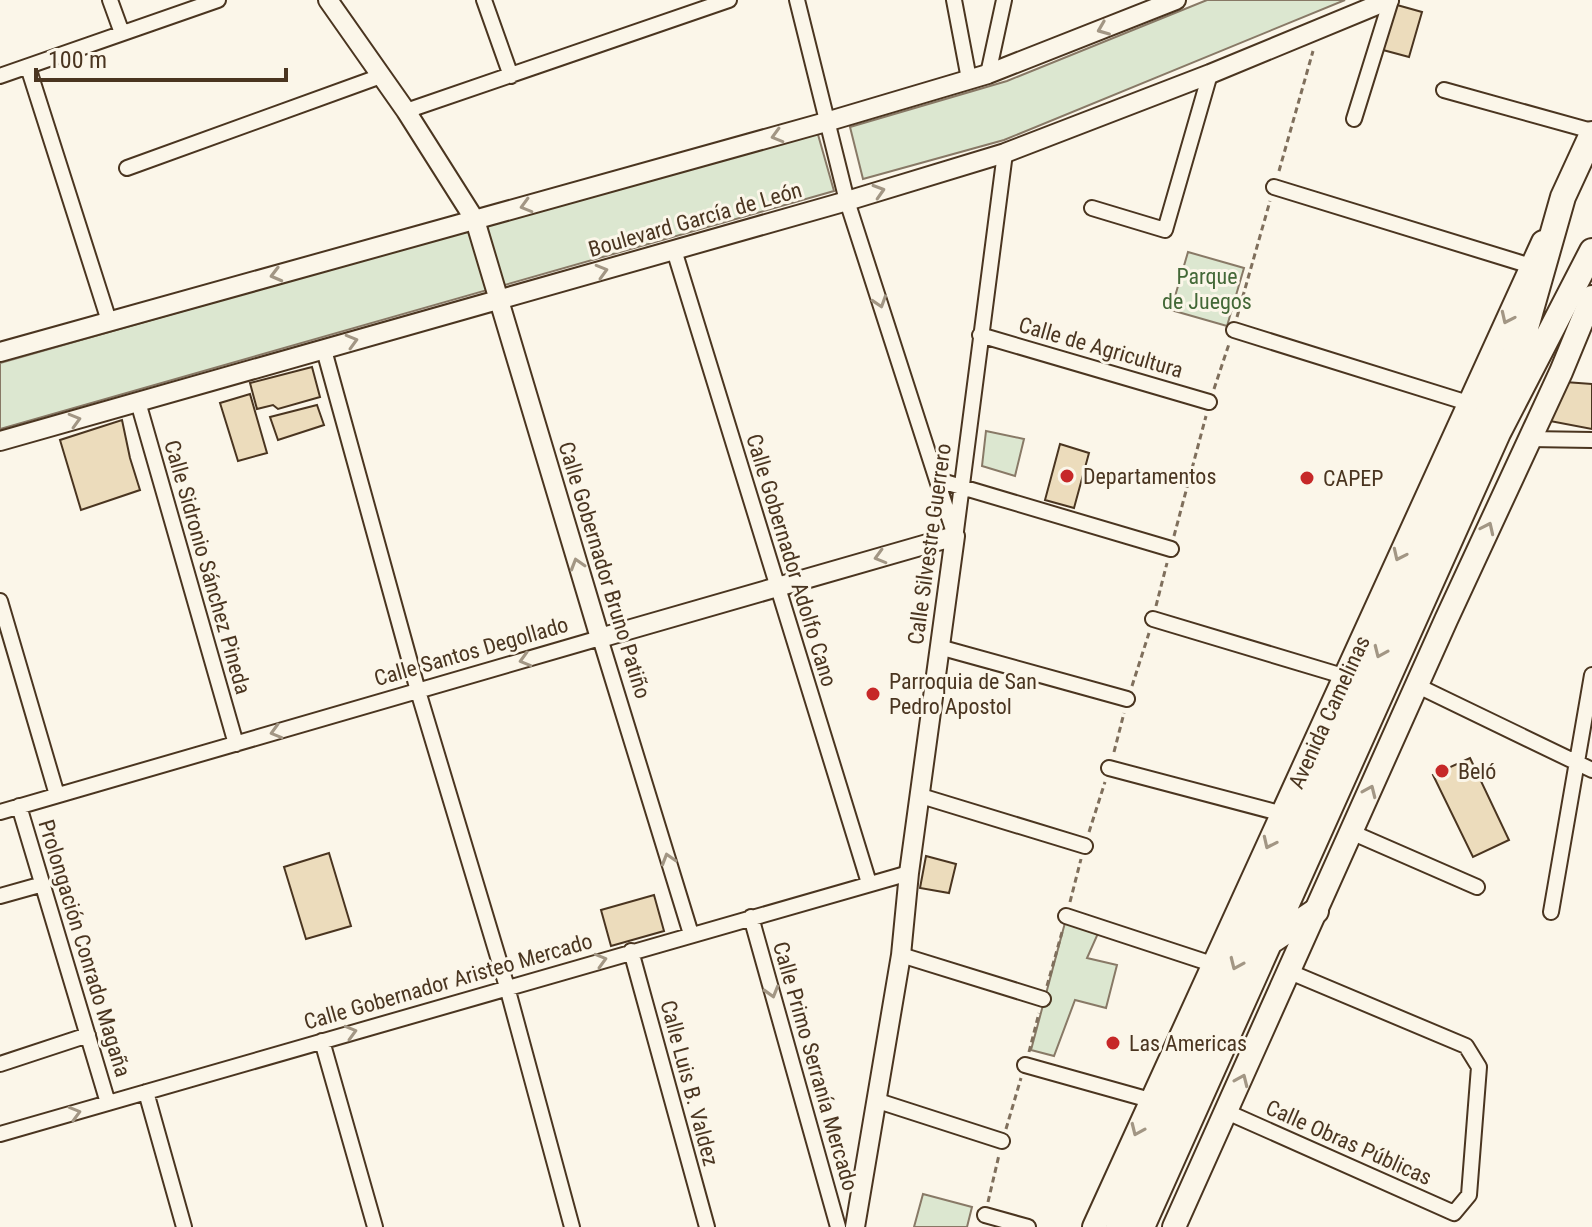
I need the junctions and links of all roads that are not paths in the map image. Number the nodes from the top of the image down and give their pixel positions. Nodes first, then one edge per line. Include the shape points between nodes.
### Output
1 (110, 0) edge
2 (218, 0) edge
3 (328, 0) edge
4 (484, 0) edge
5 (729, 0) edge
6 (797, 0) edge
7 (954, 0) edge
8 (1004, 0) edge
9 (1176, 0) edge
10 (1390, 0) edge
11 (122, 33) junction
12 (28, 67) junction
13 (988, 74) junction
14 (1210, 74) junction
15 (0, 76) edge
16 (381, 76) junction
17 (511, 76) junction
18 (969, 79) junction
19 (1444, 90) dead end
20 (406, 111) junction
21 (1354, 119) dead end
22 (826, 122) junction
23 (1592, 133) edge
24 (1005, 153) junction
25 (127, 168) dead end
26 (1274, 187) dead end
27 (1563, 197) junction
28 (847, 201) junction
29 (1092, 208) dead end
30 (475, 220) junction
31 (674, 250) junction
32 (1592, 251) edge
33 (1531, 266) junction
34 (1592, 297) edge
35 (497, 300) junction
36 (109, 321) junction
37 (1234, 330) dead end
38 (980, 335) junction
39 (324, 350) junction
40 (0, 352) edge
41 (138, 402) junction
42 (1209, 402) dead end
43 (1468, 403) junction
44 (1529, 439) junction
45 (1592, 440) edge
46 (0, 441) edge
47 (938, 480) junction
48 (963, 486) junction
49 (955, 536) junction
50 (1171, 549) dead end
51 (776, 587) junction
52 (0, 601) edge
53 (1153, 619) dead end
54 (600, 638) junction
55 (939, 647) junction
56 (1592, 675) edge
57 (1343, 676) junction
58 (1418, 686) junction
59 (418, 691) junction
60 (1127, 699) dead end
61 (236, 744) junction
62 (1577, 761) junction
63 (1109, 768) dead end
64 (1592, 770) edge
65 (57, 795) junction
66 (921, 796) junction
67 (19, 806) junction
68 (0, 812) edge
69 (1283, 814) junction
70 (1351, 832) junction
71 (1085, 846) dead end
72 (909, 873) junction
73 (869, 883) junction
74 (43, 884) junction
75 (1477, 887) dead end
76 (0, 896) edge
77 (1316, 911) junction
78 (1551, 912) dead end
79 (1066, 916) dead end
80 (751, 917) junction
81 (1256, 919) junction
82 (691, 934) junction
83 (1226, 937) junction
84 (1270, 942) junction
85 (631, 951) junction
86 (901, 955) junction
87 (1215, 965) junction
88 (1290, 972) junction
89 (507, 987) junction
90 (1043, 999) dead end
91 (88, 1035) junction
92 (322, 1041) junction
93 (0, 1064) edge
94 (1025, 1065) dead end
95 (146, 1092) junction
96 (875, 1100) junction
97 (1150, 1100) junction
98 (108, 1103) junction
99 (1227, 1112) junction
100 (0, 1134) edge
101 (1002, 1141) dead end
102 (985, 1215) dead end
103 (184, 1227) edge
104 (375, 1227) edge
105 (572, 1227) edge
106 (707, 1227) edge
107 (838, 1227) edge
108 (855, 1227) edge
109 (1028, 1227) edge
110 (1094, 1227) edge
111 (1118, 1227) edge
112 (1142, 1227) edge
113 (1174, 1227) edge

1 - 11 street
2 - 11 street
3 - 16 street, Calle Gobernador Bruno Patiño
4 - 17 street
5 - 17 street
6 - 22 street
7 - 18 street
8 - 13 street
9 -> 13 street
10 - 14 street, Boulevard García de León
10 - 21 street
11 - 12 street
12 - 15 street
12 - 36 street
13 - 18 street
14 - 24 street, Boulevard García de León
14 - 29 street via 1165,230
16 - 20 street, Calle Gobernador Bruno Patiño
16 - 25 street
17 - 20 street
18 - 22 street
19 - 23 street
20 - 30 street, Calle Gobernador Bruno Patiño
22 - 28 street
22 -> 30 street
23 - 27 highway, Avenida Camelinas
28 -> 24 street, Boulevard García de León
24 - 38 street, Calle Silvestre Guerrero
26 - 33 street
27 - 33 main road, Avenida Camelinas
27 -> 81 highway, Avenida Camelinas via 1525,331
28 - 31 street, Boulevard García de León
28 -> 47 street
30 - 35 street, Calle Gobernador Bruno Patiño
30 -> 36 street
35 -> 31 street, Boulevard García de León
31 - 51 street, Calle Gobernador Adolfo Cano
32 - 84 highway, Avenida Camelinas via 1498,433
33 -> 43 main road, Avenida Camelinas
34 - 44 main road
39 -> 35 street, Boulevard García de León
54 -> 35 street, Calle Gobernador Bruno Patiño
36 - 40 street
37 - 43 street
38 - 42 street, Calle de Agricultura
38 - 48 street, Calle Silvestre Guerrero
39 - 41 street, Boulevard García de León
39 - 59 street
46 -> 41 street, Boulevard García de León
41 - 61 street, Calle Sidronio Sánchez Pineda
43 -> 57 main road, Avenida Camelinas
44 - 45 street
58 -> 44 main road
47 - 48 street
47 - 49 street
48 - 49 street, Calle Silvestre Guerrero
48 - 50 street
49 -> 51 street, Calle Santos Degollado
49 - 55 street, Calle Silvestre Guerrero
51 - 54 street, Calle Santos Degollado
51 - 73 street, Calle Gobernador Adolfo Cano
52 - 65 street
53 - 57 street
54 -> 59 street, Calle Santos Degollado
82 -> 54 street, Calle Gobernador Bruno Patiño
55 - 60 street
55 - 66 street, Calle Silvestre Guerrero
56 - 62 street
57 - 69 main road, Avenida Camelinas
58 - 62 street
70 -> 58 main road
59 -> 61 street, Calle Santos Degollado
59 - 89 street
61 - 65 street, Calle Santos Degollado
62 - 64 street
62 - 78 street
63 - 69 street
65 - 67 street, Calle Santos Degollado
66 - 71 street
66 - 72 street, Calle Silvestre Guerrero
67 - 68 street, Calle Santos Degollado
67 - 74 street, Prolongación Conrado Magaña
69 -> 83 main road, Avenida Camelinas
70 - 75 street
70 - 77 main road
72 - 73 street, Calle Gobernador Aristeo Mercado
72 - 86 street, Calle Silvestre Guerrero
73 - 80 street, Calle Gobernador Aristeo Mercado
74 - 76 street
74 - 91 street, Prolongación Conrado Magaña
77 - 84 highway
77 - 88 main road
79 - 87 street
80 - 82 street, Calle Gobernador Aristeo Mercado
80 -> 107 street, Calle Primo Serranía Mercado
81 - 83 highway
81 -> 111 highway, Avenida Camelinas
82 - 85 street, Calle Gobernador Aristeo Mercado
83 - 87 main road, Avenida Camelinas
84 - 112 highway, Avenida Camelinas
89 -> 85 street, Calle Gobernador Aristeo Mercado
85 - 106 street, Calle Luis B. Valdez
86 - 90 street
86 - 96 street, Calle Silvestre Guerrero
87 - 97 main road, Avenida Camelinas
99 -> 88 main road
88 - 99 street, Calle Obras Públicas via 1466,1046 1479,1067 1469,1195 1454,1213
92 -> 89 street, Calle Gobernador Aristeo Mercado
89 - 105 street
91 - 93 street
91 - 98 street, Prolongación Conrado Magaña
92 - 95 street, Calle Gobernador Aristeo Mercado
92 - 104 street
94 - 97 street
95 - 98 street, Calle Gobernador Aristeo Mercado
95 - 103 street
96 - 101 street
96 - 108 street, Calle Silvestre Guerrero
97 -> 110 main road, Avenida Camelinas
100 -> 98 street, Calle Gobernador Aristeo Mercado
99 - 113 main road
102 - 109 street

